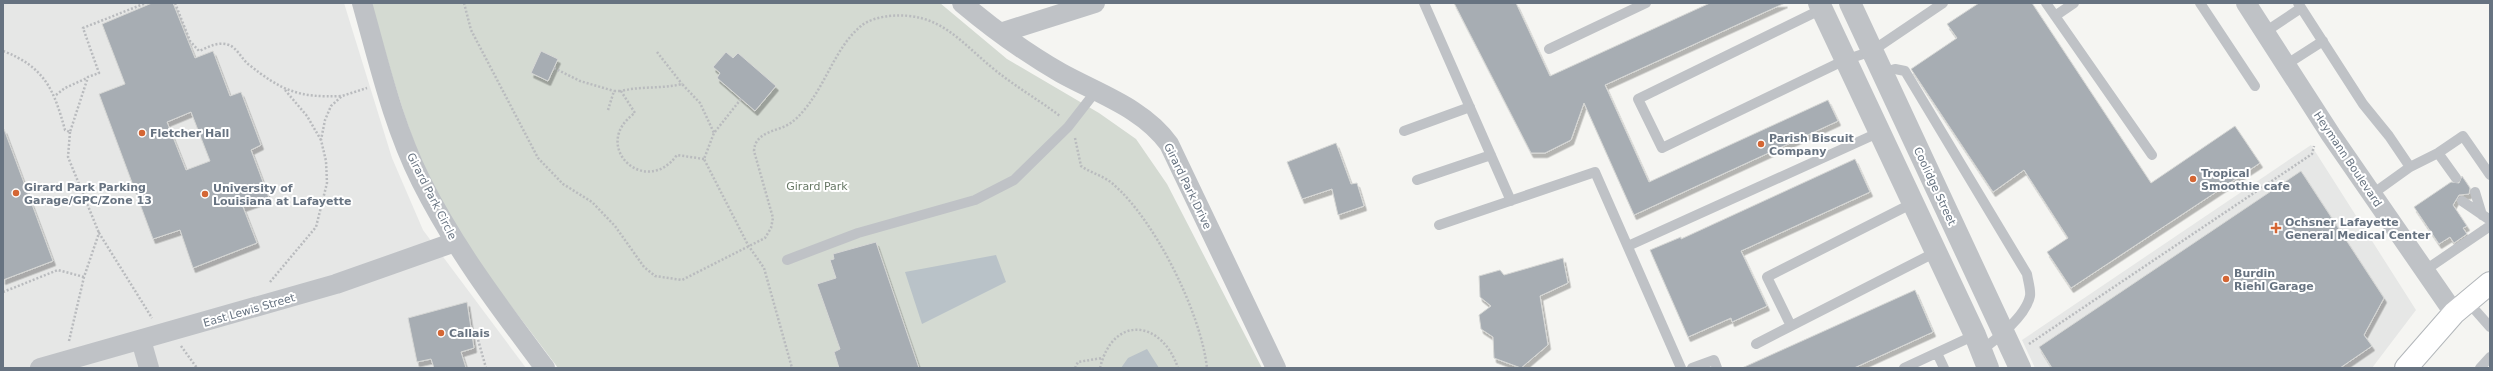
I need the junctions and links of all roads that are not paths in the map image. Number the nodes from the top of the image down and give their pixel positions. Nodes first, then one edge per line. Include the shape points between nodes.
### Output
1 (362, 3) edge
2 (962, 3) edge
3 (1095, 3) edge
4 (1424, 3) edge
5 (1646, 3) edge
6 (1943, 3) edge
7 (2046, 3) edge
8 (2074, 3) edge
9 (2200, 3) edge
10 (2246, 3) edge
11 (1855, 5) edge
12 (1821, 6) edge
13 (2300, 6) edge
14 (2055, 16) junction
15 (2265, 32) junction
16 (1000, 33) junction
17 (2322, 41) junction
18 (1548, 49) dead end
19 (1872, 50) junction
20 (1845, 60) junction
21 (2287, 64) junction
22 (1882, 73) junction
23 (2255, 86) dead end
24 (1096, 91) junction
25 (1470, 107) junction
26 (1404, 131) dead end
27 (1880, 132) junction
28 (2438, 153) junction
29 (1491, 155) junction
30 (2152, 155) dead end
31 (2410, 167) junction
32 (2490, 175) edge
33 (2456, 178) dead end
34 (1417, 180) dead end
35 (2371, 195) junction
36 (1511, 200) junction
37 (1913, 203) junction
38 (2486, 218) edge
39 (1439, 224) dead end
40 (2490, 226) edge
41 (454, 242) junction
42 (1628, 246) junction
43 (1936, 252) junction
44 (787, 260) dead end
45 (2424, 271) junction
46 (2490, 283) edge
47 (2461, 307) junction
48 (1791, 326) junction
49 (2490, 327) edge
50 (2004, 334) junction
51 (141, 340) junction
52 (1756, 344) dead end
53 (1981, 351) edge
54 (1937, 353) junction
55 (2490, 357) edge
56 (2017, 361) edge
57 (40, 368) edge
58 (149, 368) edge
59 (545, 368) edge
60 (1276, 368) edge
61 (1681, 368) edge
62 (1692, 368) edge
63 (1717, 368) edge
64 (1904, 368) edge
65 (1944, 368) edge
66 (2406, 368) edge
67 (2480, 368) edge

1 - 41 street, Girard Park Circle via 404,139 421,180
2 - 16 street, Girard Park Drive
3 - 16 street
4 - 25 lane
5 - 18 lane
6 - 19 lane
7 - 14 lane
8 - 14 lane
9 - 23 lane
10 - 15 street, Heymann Boulevard
11 - 19 street, Coolidge Street
12 - 20 street
12 - 20 lane via 1638,99 1662,148
13 - 15 lane
13 - 17 lane
14 - 30 lane
15 - 21 street, Heymann Boulevard
16 - 24 street, Girard Park Drive via 1054,68
17 - 21 lane
17 - 31 lane via 2363,104
19 - 20 lane
19 - 22 street, Coolidge Street
20 - 27 street
21 - 35 street, Heymann Boulevard
22 - 50 street, Coolidge Street
22 - 50 lane via 1895,69 1905,71 2027,274 2030,296 2020,315
24 - 44 lane via 1068,126 1014,180 975,200 858,233
24 - 60 street, Girard Park Drive via 1128,107 1149,122 1169,144
25 - 26 lane
25 - 29 lane
27 - 37 street
27 - 42 lane
28 - 31 lane
28 - 32 lane via 2463,136
28 - 33 lane
29 - 34 lane
29 - 36 lane
31 - 35 lane
35 - 45 street, Heymann Boulevard
36 - 39 lane
36 - 42 lane via 1595,172
37 - 43 street
37 - 48 lane via 1767,277
38 - 38 lane via 2468,196
40 - 45 lane
41 - 51 street, East Lewis Street via 336,284
41 - 59 street, Girard Park Circle
42 - 61 lane
43 - 48 lane
43 - 53 street
45 - 47 street, Heymann Boulevard
46 - 47 main road
47 - 49 lane
47 - 66 main road
48 - 52 lane
50 - 53 lane
50 - 56 street, Coolidge Street
51 - 57 street, East Lewis Street
51 - 58 street
53 - 54 lane
54 - 64 lane
54 - 65 lane
55 - 67 lane
62 - 63 lane via 1714,360

